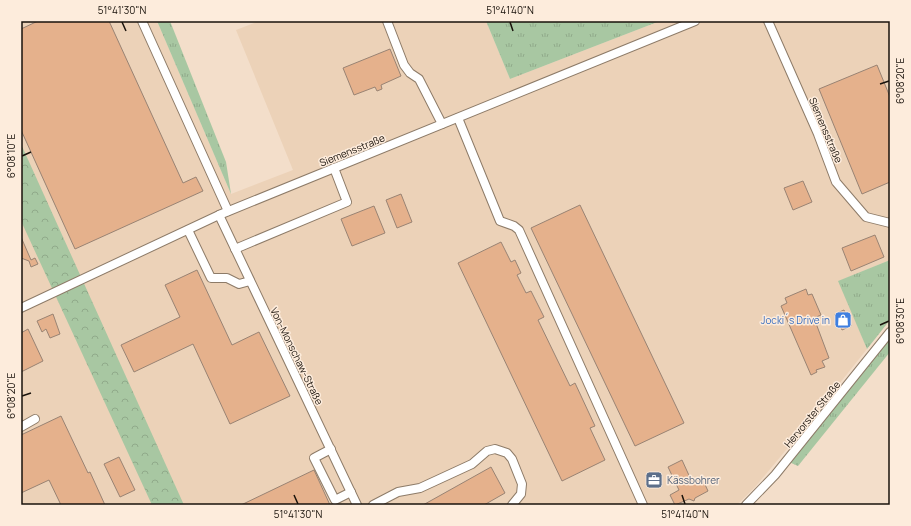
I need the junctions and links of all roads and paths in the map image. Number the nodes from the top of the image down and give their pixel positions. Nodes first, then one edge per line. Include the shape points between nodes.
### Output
1 (142, 21) edge
2 (387, 21) edge
3 (695, 21) edge
4 (768, 21) edge
5 (458, 118) junction
6 (442, 124) junction
7 (334, 168) junction
8 (228, 211) junction
9 (219, 215) junction
10 (890, 223) edge
11 (188, 230) junction
12 (235, 249) junction
13 (250, 280) junction
14 (21, 308) edge
15 (890, 332) edge
16 (35, 419) dead end
17 (21, 427) edge
18 (331, 450) junction
19 (351, 492) junction
20 (357, 505) edge
21 (373, 505) edge
22 (512, 505) edge
23 (643, 505) edge
24 (746, 505) edge

1 - 8 street
2 - 6 street via 404,65 410,73 419,78
3 - 5 street, Siemensstraße
4 - 10 street, Siemensstraße via 818,134 836,182 866,217
5 - 6 street, Siemensstraße
5 - 23 street via 500,221 519,230
6 - 7 street, Siemensstraße
7 - 8 street, Siemensstraße
7 - 12 street via 347,202
8 - 9 street, Siemensstraße
9 - 11 street, Siemensstraße
9 - 12 street, Von-Monschaw-Straße
11 - 13 street via 212,278 227,278 239,284
11 - 14 street, Siemensstraße
12 - 13 street, Von-Monschaw-Straße
13 - 18 street, Von-Monschaw-Straße
15 - 24 street, Hervorster Straße via 775,475
16 - 17 street
18 - 19 street, Von-Monschaw-Straße
18 - 19 street via 314,458 335,500
19 - 20 street, Von-Monschaw-Straße
21 - 22 street via 398,492 420,488 472,464 487,451 495,449 508,453 522,484 521,494

